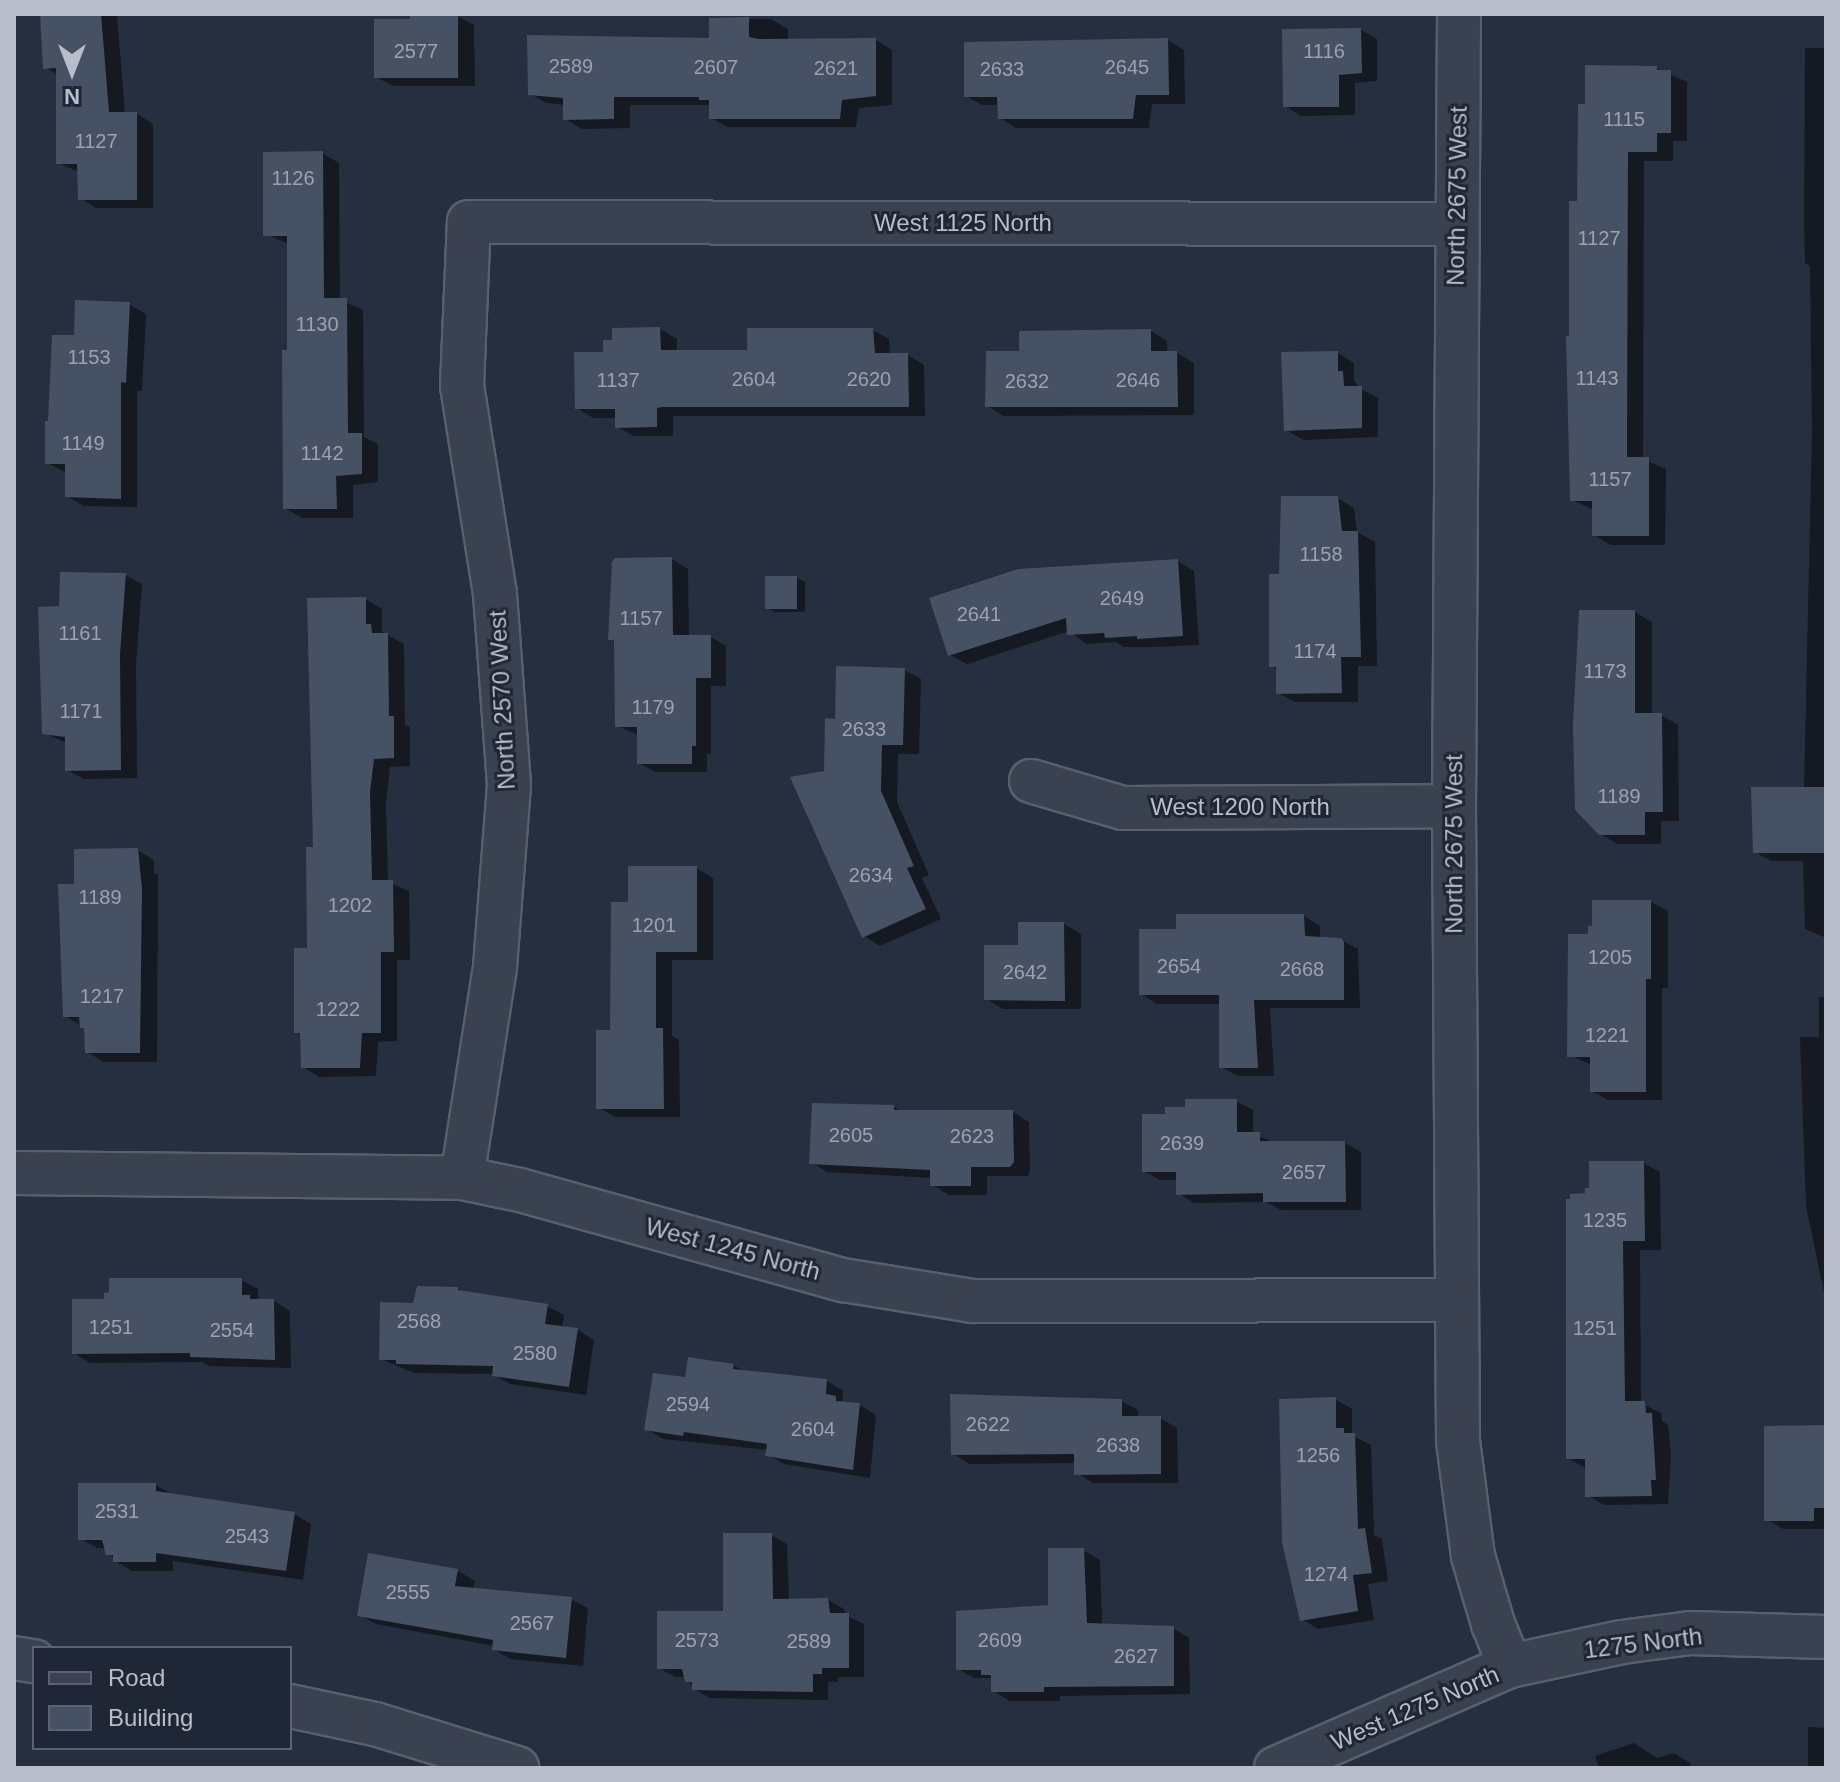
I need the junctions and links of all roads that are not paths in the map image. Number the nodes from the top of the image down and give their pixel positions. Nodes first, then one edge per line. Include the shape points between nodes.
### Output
1 (1459, 14) edge
2 (469, 222) joint
3 (1456, 224) junction
4 (1031, 781) dead end
5 (1454, 806) junction
6 (14, 1173) edge
7 (462, 1178) junction
8 (1456, 1300) junction
9 (1826, 1637) edge
10 (1510, 1666) junction
11 (292, 1706) edge
12 (517, 1768) edge
13 (1276, 1768) edge

1 - 3 street, North 2675 West
2 - 3 street, West 1125 North
2 - 7 street, North 2570 West via 462,386 495,594 509,785 495,967
3 - 5 street, North 2675 West
4 - 5 street, West 1200 North via 1123,808
5 - 8 street, North 2675 West
6 - 7 street, West 1245 North
7 - 8 street, West 1245 North via 843,1280 972,1301
8 - 10 street, North 2675 West via 1463,1499 1473,1556
9 - 10 street, 1275 North via 1690,1633
10 - 13 street, West 1275 North
11 - 12 street via 375,1724

